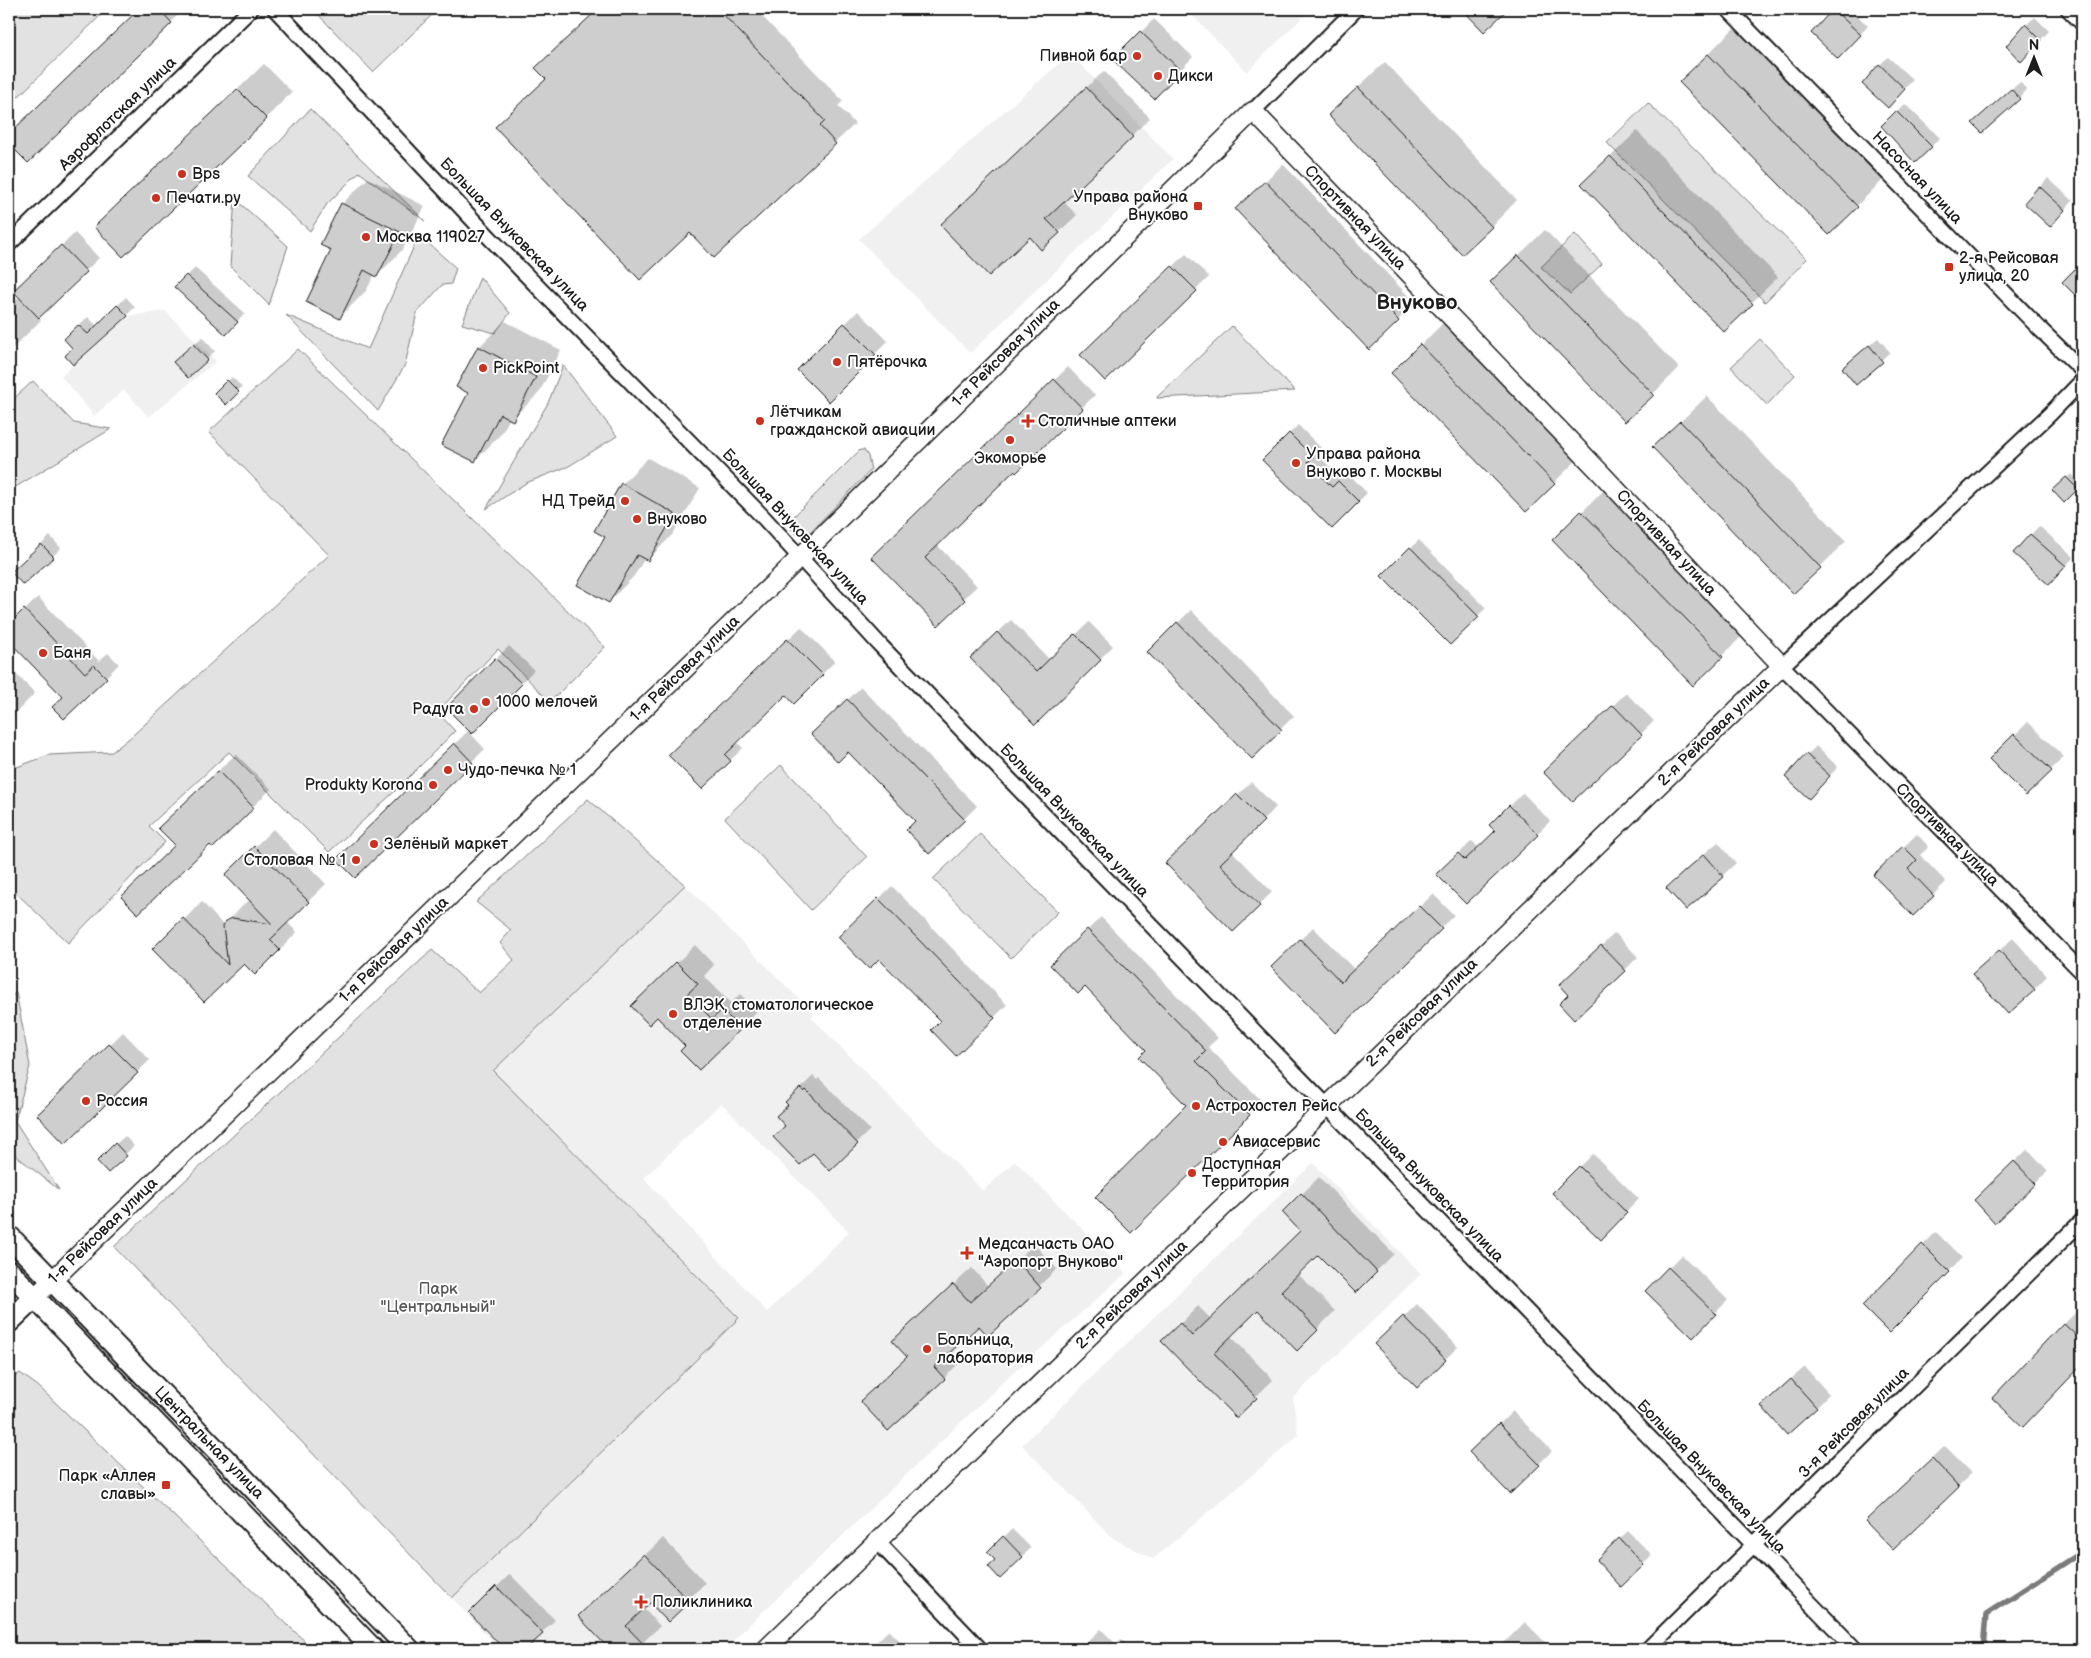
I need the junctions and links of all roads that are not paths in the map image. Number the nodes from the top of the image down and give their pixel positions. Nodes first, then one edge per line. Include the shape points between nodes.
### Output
1 (251, 9) edge
2 (275, 9) edge
3 (1356, 9) edge
4 (1728, 9) edge
5 (2068, 9) edge
6 (2082, 23) edge
7 (1253, 111) junction
8 (9, 244) edge
9 (2082, 370) edge
10 (2082, 381) edge
11 (800, 557) junction
12 (1782, 666) junction
13 (2082, 972) edge
14 (1327, 1106) junction
15 (2082, 1221) edge
16 (9, 1236) edge
17 (9, 1271) edge
18 (52, 1280) junction
19 (34, 1298) junction
20 (9, 1322) edge
21 (877, 1541) junction
22 (1755, 1546) junction
23 (373, 1649) edge
24 (409, 1649) edge
25 (766, 1649) edge
26 (980, 1649) edge
27 (1648, 1649) edge
28 (1855, 1649) edge

1 - 8 street, Аэрофлотская улица
2 - 11 street, Большая Внуковская улица via 489,237
3 - 7 street, 1-я Рейсовая улица
4 - 9 street, Насосная улица
5 - 6 street
7 - 11 street, 1-я Рейсовая улица
7 - 12 street, Спортивная улица
10 - 12 street, 2-я Рейсовая улица
11 - 14 street, Большая Внуковская улица via 996,766
11 - 18 street, 1-я Рейсовая улица
12 - 13 street, Спортивная улица
12 - 14 street, 2-я Рейсовая улица
14 - 21 street, 2-я Рейсовая улица
14 - 22 street, Большая Внуковская улица
15 - 22 street, 3-я Рейсовая улица
16 - 18 main road, Центральная улица
17 - 19 main road, Центральная улица
18 - 19 street, 1-я Рейсовая улица
18 - 24 main road, Центральная улица
19 - 20 main road, 1-я Рейсовая улица
19 - 23 main road, Центральная улица
21 - 25 street, 2-я Рейсовая улица
21 - 26 street
22 - 27 street, 3-я Рейсовая улица
22 - 28 street, Большая Внуковская улица

